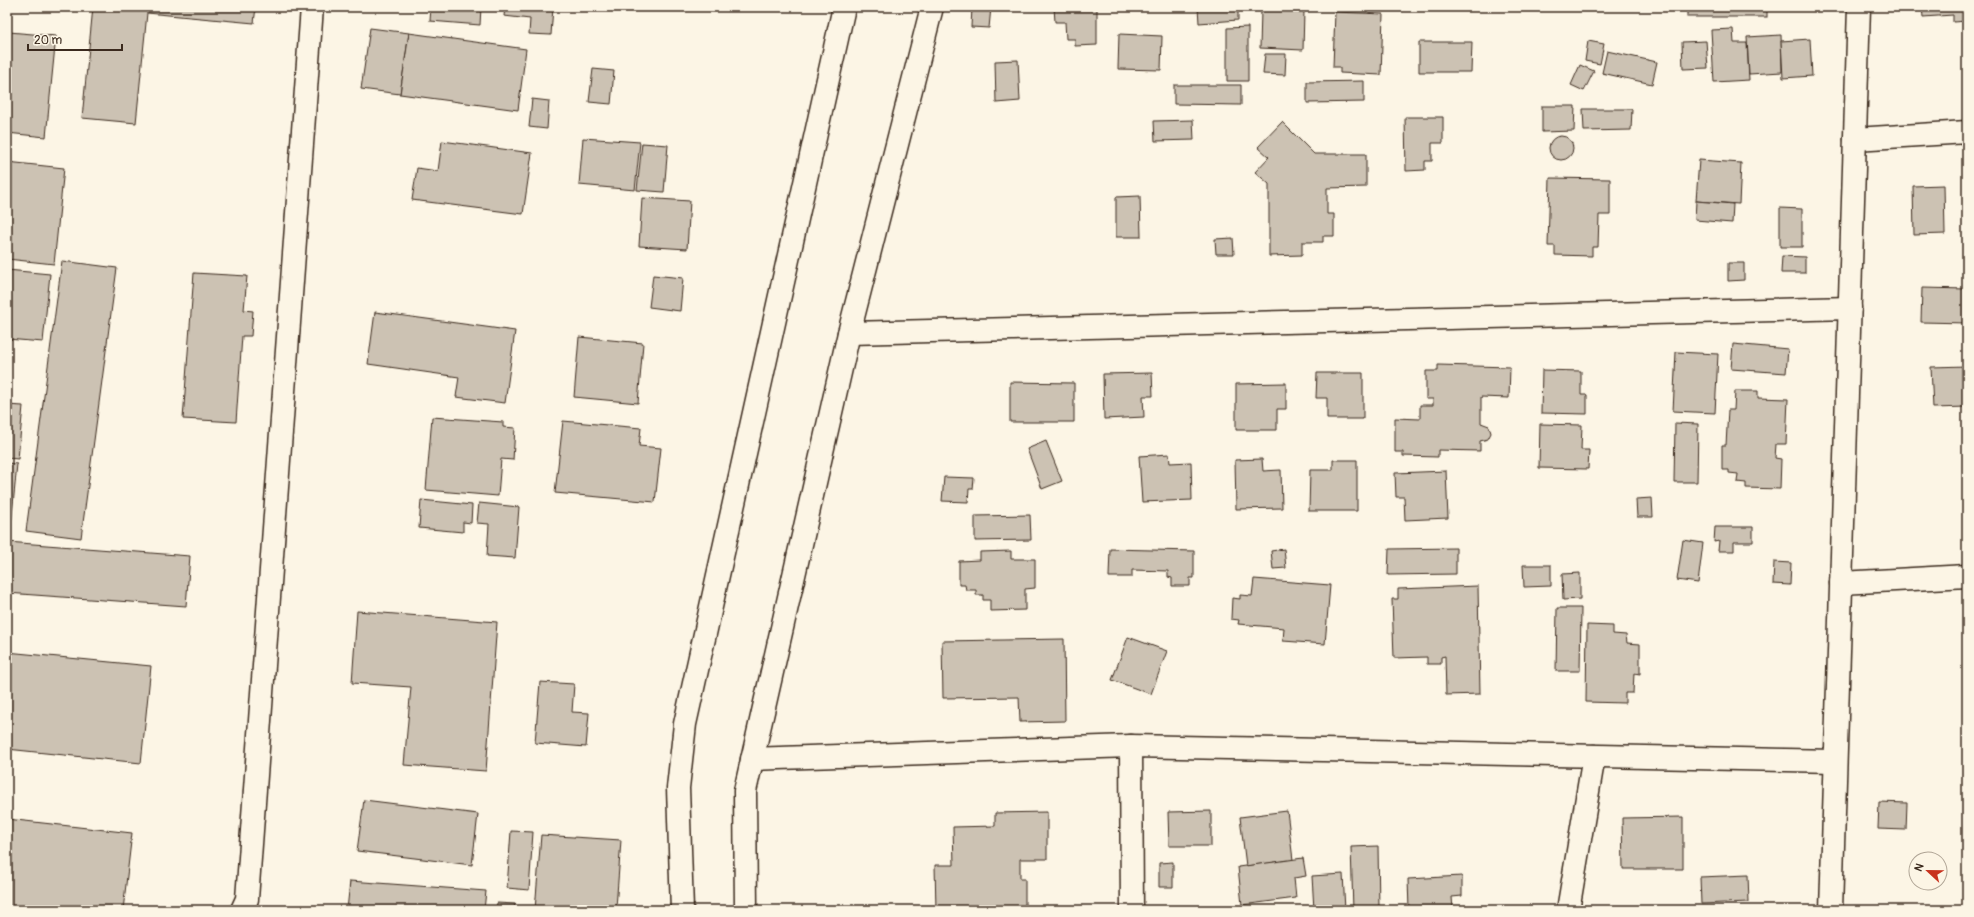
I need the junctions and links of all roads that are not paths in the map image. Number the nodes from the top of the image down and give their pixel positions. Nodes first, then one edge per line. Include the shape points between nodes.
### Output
1 (312, 7) edge
2 (844, 7) edge
3 (932, 7) edge
4 (1859, 7) edge
5 (1967, 132) edge
6 (1855, 138) junction
7 (1850, 308) junction
8 (849, 333) junction
9 (1967, 576) edge
10 (1841, 583) junction
11 (1131, 746) junction
12 (1594, 756) junction
13 (752, 759) junction
14 (1835, 761) junction
15 (242, 910) edge
16 (682, 910) edge
17 (746, 910) edge
18 (1132, 910) edge
19 (1568, 910) edge
20 (1831, 910) edge

1 - 15 street via 247,899
2 - 16 street via 685,724 678,788
3 - 8 street
4 - 6 street
5 - 6 street
6 - 7 street
7 - 8 street
7 - 10 street
8 - 13 street
9 - 10 street
10 - 14 street
11 - 12 street
11 - 13 street
11 - 18 street
12 - 14 street
12 - 19 street
13 - 17 street via 745,791
14 - 20 street

